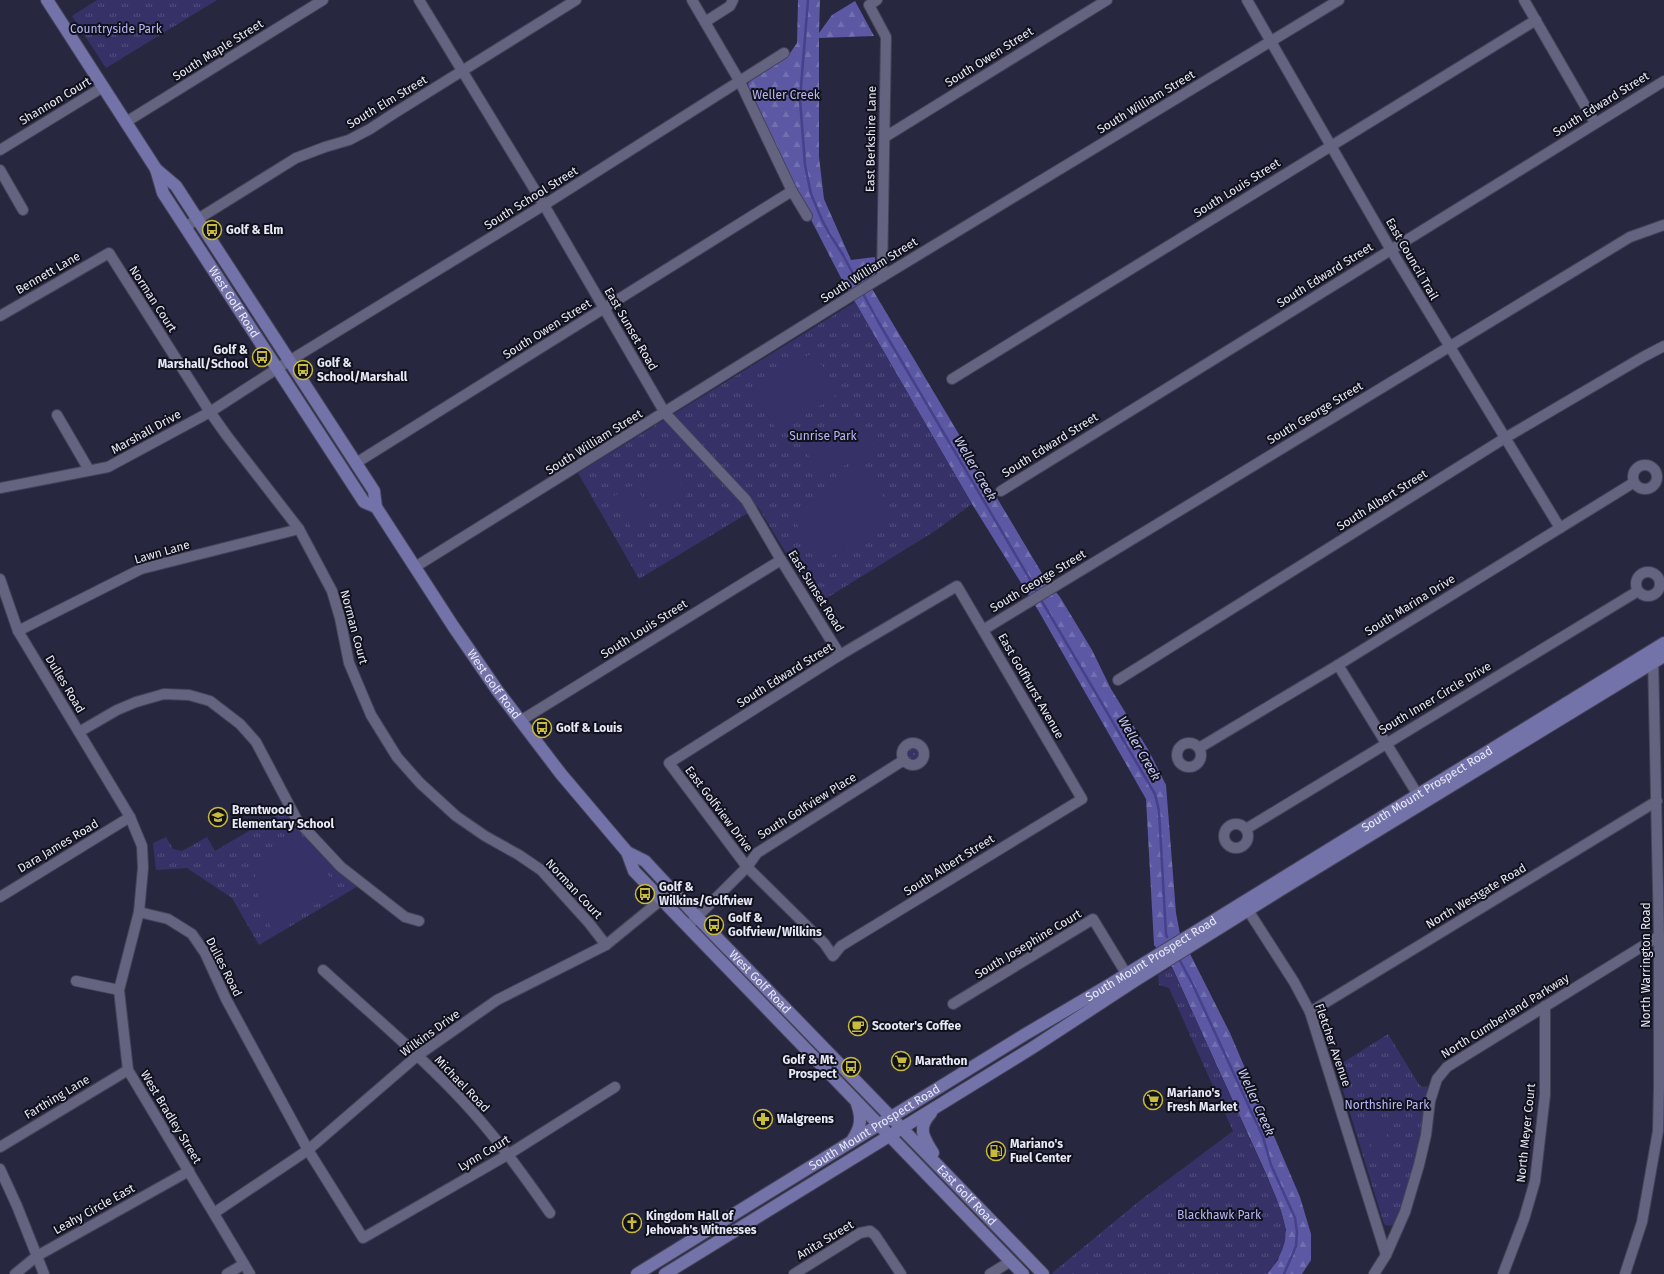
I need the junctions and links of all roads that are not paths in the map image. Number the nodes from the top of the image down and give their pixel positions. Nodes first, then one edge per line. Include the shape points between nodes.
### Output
1 (47, 0) edge
2 (323, 0) edge
3 (419, 0) edge
4 (576, 0) edge
5 (692, 0) edge
6 (733, 0) edge
7 (1107, 0) edge
8 (1247, 0) edge
9 (1339, 0) edge
10 (1524, 0) edge
11 (873, 3) edge
12 (1536, 20) junction
13 (705, 22) junction
14 (1271, 41) junction
15 (784, 53) dead end
16 (462, 71) junction
17 (1664, 81) edge
18 (740, 82) junction
19 (103, 87) junction
20 (126, 122) junction
21 (1595, 123) junction
22 (885, 137) junction
23 (1332, 145) junction
24 (0, 150) edge
25 (156, 169) junction
26 (0, 170) edge
27 (792, 191) junction
28 (544, 205) junction
29 (23, 210) dead end
30 (807, 216) dead end
31 (198, 219) junction
32 (1664, 225) edge
33 (185, 226) junction
34 (1391, 250) junction
35 (109, 253) joint
36 (882, 277) junction
37 (604, 309) junction
38 (0, 316) edge
39 (1664, 346) edge
40 (1449, 347) junction
41 (289, 361) junction
42 (277, 368) junction
43 (952, 379) dead end
44 (210, 412) junction
45 (665, 413) junction
46 (57, 415) dead end
47 (1505, 438) junction
48 (356, 463) junction
49 (89, 470) junction
50 (1633, 483) dead end
51 (0, 488) edge
52 (1000, 491) dead end
53 (376, 507) junction
54 (1560, 528) junction
55 (299, 530) junction
56 (781, 560) junction
57 (415, 567) junction
58 (0, 579) edge
59 (957, 586) joint
60 (1638, 590) dead end
61 (983, 630) junction
62 (18, 631) junction
63 (1664, 643) edge
64 (840, 655) junction
65 (1656, 657) edge
66 (1338, 665) junction
67 (1118, 680) dead end
68 (520, 721) junction
69 (78, 732) junction
70 (1387, 743) junction
71 (1199, 748) dead end
72 (904, 760) dead end
73 (669, 763) joint
74 (1082, 799) joint
75 (1421, 799) junction
76 (1657, 801) junction
77 (130, 817) junction
78 (1246, 829) dead end
79 (627, 852) junction
80 (746, 867) junction
81 (672, 891) junction
82 (0, 897) edge
83 (662, 901) junction
84 (1246, 906) junction
85 (139, 912) junction
86 (697, 917) junction
87 (418, 921) dead end
88 (687, 927) junction
89 (1659, 936) junction
90 (606, 945) junction
91 (833, 956) joint
92 (323, 970) dead end
93 (1129, 979) junction
94 (76, 981) dead end
95 (119, 990) junction
96 (953, 1004) dead end
97 (1545, 1006) junction
98 (1310, 1012) junction
99 (417, 1056) junction
100 (128, 1070) junction
101 (616, 1087) dead end
102 (857, 1103) junction
103 (935, 1108) junction
104 (891, 1117) junction
105 (878, 1125) junction
106 (902, 1128) junction
107 (889, 1137) junction
108 (852, 1141) junction
109 (0, 1146) edge
110 (308, 1150) junction
111 (903, 1151) junction
112 (509, 1154) junction
113 (0, 1169) edge
114 (188, 1171) junction
115 (830, 1172) junction
116 (945, 1172) junction
117 (214, 1213) junction
118 (550, 1213) dead end
119 (363, 1238) joint
120 (37, 1256) junction
121 (1386, 1256) junction
122 (1011, 1262) junction
123 (244, 1264) junction
124 (15, 1274) edge
125 (44, 1274) edge
126 (227, 1274) edge
127 (250, 1274) edge
128 (637, 1274) edge
129 (665, 1274) edge
130 (794, 1274) edge
131 (901, 1274) edge
132 (990, 1274) edge
133 (1023, 1274) edge
134 (1043, 1274) edge
135 (1374, 1274) edge
136 (1503, 1274) edge
137 (1625, 1274) edge

1 - 19 main road, West Golf Road
2 - 20 street, South Maple Street
3 - 16 street, East Sunset Road
4 - 16 street, South Elm Street
5 - 13 street
6 - 13 street via 730,6
7 - 22 street, South Owen Street
8 - 14 street, East Council Trail
9 - 14 street, South William Street
10 - 12 street
11 - 22 street, East Berkshire Lane via 886,37
12 - 21 street
12 - 23 street, South Louis Street
13 - 18 street
14 - 23 street, East Council Trail
14 - 36 street, South William Street
15 - 18 street, South School Street
16 - 28 street, East Sunset Road
16 - 31 street, South Elm Street via 370,129 349,140 296,158
17 - 21 street, South Edward Street
18 - 27 street
18 - 28 street, South School Street
19 - 20 main road, West Golf Road
19 - 24 street, Shannon Court
20 - 25 main road, West Golf Road
21 - 34 street, South Edward Street
22 - 36 street, East Berkshire Lane
23 - 34 street, East Council Trail
23 - 43 street, South Louis Street
25 - 31 main road, West Golf Road via 176,186
25 - 33 main road, West Golf Road via 163,193
26 - 29 street
27 - 30 street
27 - 37 street, South Owen Street
28 - 37 street, East Sunset Road
28 - 41 street, South School Street
31 - 33 street, South Elm Street
31 - 41 main road, West Golf Road
32 - 40 street, South George Street via 1630,237
33 - 42 main road, West Golf Road
34 - 40 street, East Council Trail
34 - 52 street, South Edward Street
35 - 38 street, Bennett Lane
35 - 44 street, Norman Court
36 - 45 street, South William Street
37 - 45 street, East Sunset Road
37 - 48 street, South Owen Street
39 - 47 street, South Albert Street
40 - 47 street, East Council Trail
40 - 61 street, South George Street
41 - 42 street, Marshall Drive
41 - 48 main road, West Golf Road
42 - 44 street, Marshall Drive
42 - 53 main road, West Golf Road via 364,502
44 - 49 street, Marshall Drive via 108,468
44 - 55 street, Norman Court
45 - 56 street, East Sunset Road via 746,500
45 - 57 street, South William Street
46 - 49 street
47 - 54 street, East Council Trail
47 - 67 street, South Albert Street
48 - 53 main road, West Golf Road via 374,491
49 - 51 street, Marshall Drive
50 - 54 street, South Marina Drive
53 - 57 main road, West Golf Road
54 - 66 street, South Marina Drive
55 - 62 street, Lawn Lane via 141,570
55 - 90 street, Norman Court via 332,592 349,663 371,715 397,756 420,783 456,816 540,870
56 - 64 street, East Sunset Road
56 - 68 street, South Louis Street
57 - 68 main road, West Golf Road
58 - 62 street, Dulles Road
59 - 61 street, East Golfhurst Avenue
59 - 64 street, South Edward Street
60 - 70 street, South Inner Circle Drive
61 - 74 street, East Golfhurst Avenue
62 - 69 street, Dulles Road
63 - 65 main road, South Mount Prospect Road
64 - 73 street, South Edward Street
65 - 75 main road, South Mount Prospect Road
65 - 76 street, North Warrington Road
66 - 70 street
66 - 71 street, South Marina Drive
68 - 79 main road, West Golf Road
69 - 77 street, Dulles Road
69 - 87 street via 136,702 164,694 190,695 210,701 240,724 256,742 297,820 340,867 405,917
70 - 75 street
70 - 78 street, South Inner Circle Drive
72 - 80 street, South Golfview Place via 757,853
73 - 80 street, East Golfview Drive
74 - 91 street, South Albert Street via 842,946
75 - 84 main road, South Mount Prospect Road
76 - 89 street, North Warrington Road
76 - 98 street, North Westgate Road
77 - 82 street, Dara James Road
77 - 85 street, Dulles Road via 142,846
79 - 81 main road, West Golf Road via 645,862
79 - 83 main road, West Golf Road via 634,871
80 - 86 street, South Golfview Place
80 - 91 street, East Golfview Drive via 824,943
81 - 83 street, Wilkins Drive
81 - 86 main road, West Golf Road
83 - 88 main road, West Golf Road
83 - 90 street, Wilkins Drive
84 - 93 main road, South Mount Prospect Road
84 - 98 street, Fletcher Avenue
85 - 95 street, West Bradley Street
85 - 110 street, Dulles Road via 168,919 192,934 205,953 226,999
86 - 88 street, South Golfview Place
86 - 104 main road, West Golf Road
88 - 102 main road, West Golf Road
89 - 97 street, North Cumberland Parkway
89 - 137 street, North Warrington Road via 1658,1131 1642,1222
90 - 99 street, Wilkins Drive via 497,1000
92 - 99 street, Michael Road
93 - 96 street, South Josephine Court via 1093,920
93 - 103 main road, South Mount Prospect Road via 1032,1048
93 - 104 main road, South Mount Prospect Road
94 - 95 street
95 - 100 street, West Bradley Street
97 - 121 street, North Cumberland Parkway via 1447,1067 1436,1079 1415,1181
97 - 136 street, North Meyer Court via 1545,1096 1536,1181
98 - 121 street, Fletcher Avenue
99 - 110 street, Wilkins Drive
99 - 112 street, Michael Road via 460,1098
100 - 109 street, Farthing Lane
100 - 114 street, West Bradley Street
101 - 112 street, Lynn Court
102 - 105 main road, West Golf Road
102 - 108 main road via 861,1121
103 - 106 main road, South Mount Prospect Road
103 - 116 main road via 923,1125 923,1137
104 - 105 main road, South Mount Prospect Road
104 - 106 main road, East Golf Road
105 - 107 main road, East Golf Road
105 - 108 main road, South Mount Prospect Road
106 - 107 main road, South Mount Prospect Road
106 - 116 main road, East Golf Road
107 - 111 main road, East Golf Road
107 - 115 main road, South Mount Prospect Road
108 - 128 main road, South Mount Prospect Road
110 - 117 street, Wilkins Drive
110 - 119 street, Dulles Road
111 - 115 main road via 882,1149
111 - 122 main road, East Golf Road
112 - 118 street, Michael Road
112 - 119 street, Lynn Court
113 - 120 street
114 - 117 street, West Bradley Street
114 - 120 street, Leahy Circle East
115 - 129 main road, South Mount Prospect Road
116 - 134 main road, East Golf Road
117 - 123 street, West Bradley Street
120 - 124 street, Leahy Circle East
120 - 125 street
121 - 135 street, North Cumberland Parkway
122 - 132 street
122 - 133 main road, East Golf Road
123 - 126 street
123 - 127 street, West Bradley Street
130 - 131 street, Anita Street via 860,1233 870,1231

